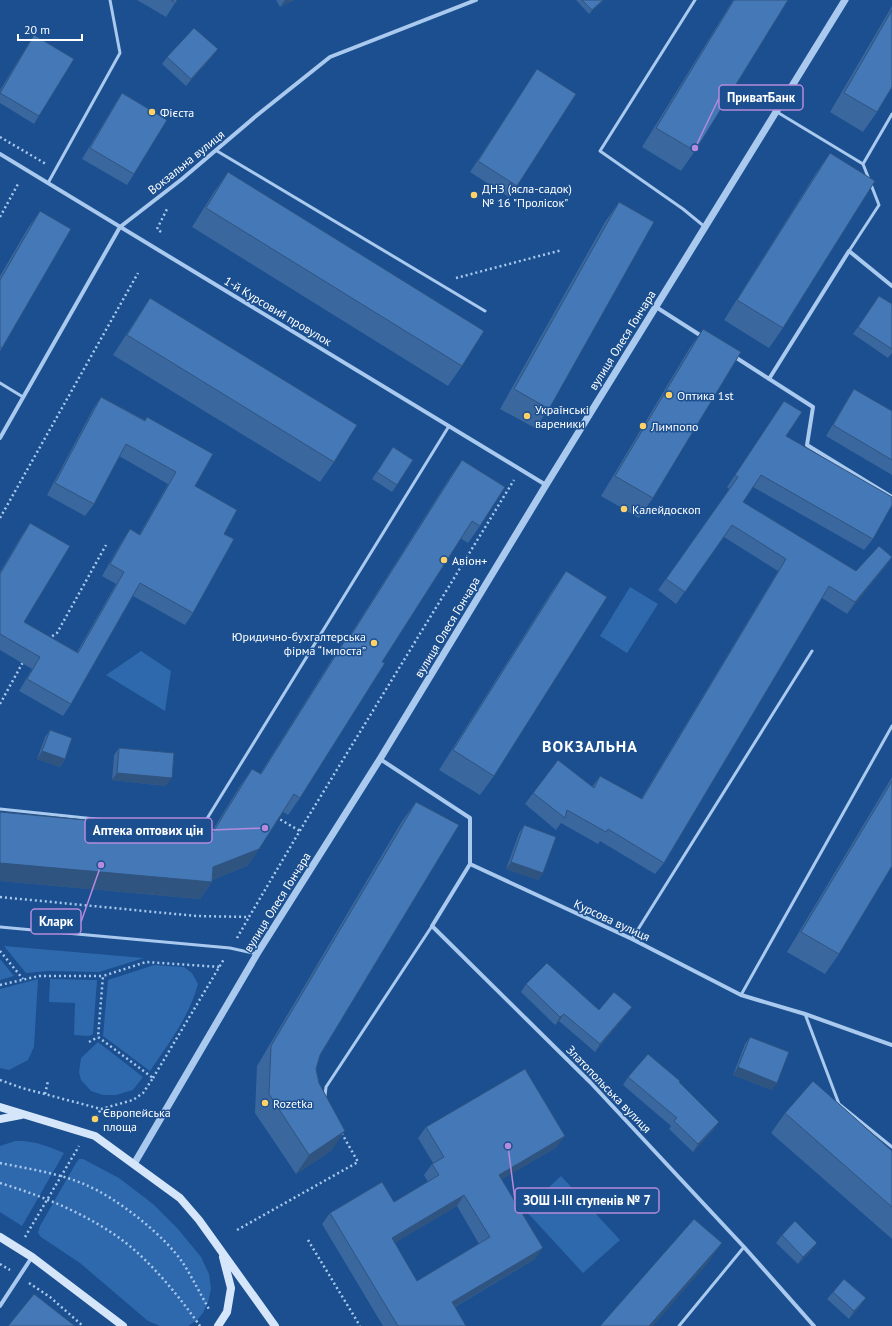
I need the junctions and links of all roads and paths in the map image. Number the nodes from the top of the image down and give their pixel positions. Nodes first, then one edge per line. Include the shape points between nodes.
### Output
1 (110, 0) edge
2 (476, 0) edge
3 (695, 0) edge
4 (845, 0) edge
5 (777, 112) junction
6 (892, 114) edge
7 (0, 137) edge
8 (216, 151) junction
9 (0, 154) edge
10 (864, 164) junction
11 (56, 169) junction
12 (48, 183) junction
13 (18, 184) dead end
14 (0, 217) edge
15 (120, 227) junction
16 (705, 227) junction
17 (562, 250) dead end
18 (849, 251) junction
19 (138, 273) dead end
20 (438, 283) junction
21 (892, 286) edge
22 (656, 307) junction
23 (485, 310) dead end
24 (710, 341) edge
25 (730, 354) edge
26 (769, 379) junction
27 (0, 383) edge
28 (23, 397) junction
29 (449, 426) junction
30 (0, 438) edge
31 (521, 469) junction
32 (546, 484) junction
33 (892, 497) edge
34 (0, 518) edge
35 (106, 545) dead end
36 (45, 640) edge
37 (812, 651) dead end
38 (25, 658) edge
39 (0, 704) edge
40 (892, 726) edge
41 (380, 759) junction
42 (0, 809) edge
43 (273, 815) edge
44 (300, 832) junction
45 (470, 864) junction
46 (0, 897) edge
47 (249, 917) junction
48 (432, 926) junction
49 (0, 927) edge
50 (632, 939) junction
51 (230, 948) junction
52 (0, 950) edge
53 (257, 954) junction
54 (220, 966) junction
55 (103, 976) junction
56 (24, 979) junction
57 (0, 985) edge
58 (741, 995) junction
59 (804, 1014) junction
60 (98, 1037) junction
61 (89, 1042) dead end
62 (892, 1045) edge
63 (153, 1078) junction
64 (0, 1080) edge
65 (48, 1081) dead end
66 (45, 1094) junction
67 (324, 1103) edge
68 (0, 1107) edge
69 (101, 1109) junction
70 (22, 1114) junction
71 (0, 1119) edge
72 (339, 1129) edge
73 (87, 1133) junction
74 (892, 1147) edge
75 (0, 1163) edge
76 (134, 1164) junction
77 (61, 1176) junction
78 (0, 1183) edge
79 (48, 1199) junction
80 (237, 1230) dead end
81 (0, 1237) edge
82 (308, 1240) dead end
83 (744, 1247) junction
84 (18, 1248) junction
85 (221, 1250) junction
86 (32, 1257) junction
87 (0, 1264) edge
88 (7, 1268) junction
89 (19, 1277) junction
90 (0, 1306) edge
91 (211, 1314) dead end
92 (83, 1326) edge
93 (123, 1326) edge
94 (200, 1326) edge
95 (218, 1326) edge
96 (275, 1326) edge
97 (360, 1326) edge
98 (679, 1326) edge
99 (814, 1326) edge

1 - 11 lane via 120,53
2 - 8 street, Вокзальна вулиця via 330,57
3 - 16 lane via 600,151
4 - 5 street, вулиця Олеся Гончара
5 - 10 lane
5 - 16 street, вулиця Олеся Гончара
6 - 10 lane
7 - 11 path
8 - 15 street, Вокзальна вулиця
8 - 20 lane
9 - 12 street, 1-й Курсовий провулок
10 - 18 lane via 878,205
11 - 12 lane
12 - 15 street, 1-й Курсовий провулок
13 - 14 path
15 - 28 street, Вокзальна вулиця
15 - 29 street, 1-й Курсовий провулок
16 - 22 street, вулиця Олеся Гончара
17 - 20 path
18 - 21 street
18 - 26 street
19 - 34 path
20 - 23 lane
22 - 24 street
22 - 32 street, вулиця Олеся Гончара
25 - 26 street
26 - 33 street via 813,407 807,444
27 - 28 lane
28 - 30 street, Вокзальна вулиця
29 - 31 street, 1-й Курсовий провулок
29 - 42 lane via 200,830
31 - 32 street, 1-й Курсовий провулок
31 - 44 path
32 - 41 street, вулиця Олеся Гончара
35 - 36 path via 56,633
37 - 50 lane
38 - 39 path
40 - 58 lane
41 - 45 street via 470,818
41 - 53 street, вулиця Олеся Гончара
43 - 44 path
44 - 47 path
45 - 48 street
45 - 50 street, Курсова вулиця
46 - 47 path via 196,916
47 - 51 path
48 - 67 lane via 326,1087
48 - 83 street, Златопольська вулиця via 590,1082
49 - 51 lane
50 - 58 street, Курсова вулиця
51 - 53 lane
51 - 54 path
52 - 56 path
53 - 76 street, вулиця Олеся Гончара
54 - 55 path via 146,962
54 - 63 path
55 - 56 path via 39,976
55 - 60 path
56 - 57 path
58 - 59 street, Курсова вулиця
59 - 62 street, Курсова вулиця
59 - 74 lane via 839,1104
60 - 61 path
60 - 63 path
63 - 69 path via 133,1100
64 - 66 path
65 - 66 path
66 - 69 path
68 - 70 main road
69 - 73 path
70 - 71 main road
70 - 73 main road
72 - 80 path via 358,1162
73 - 76 main road
73 - 77 path
75 - 77 path
76 - 85 main road via 180,1198
77 - 79 path
77 - 91 path via 87,1185 117,1202 163,1239 182,1263
78 - 79 path
79 - 84 path
79 - 94 path via 119,1238 150,1265
81 - 84 main road
82 - 97 path
83 - 98 lane
83 - 99 street, Златопольська вулиця
84 - 86 main road
84 - 88 path
85 - 95 main road via 231,1288 227,1312
85 - 96 main road
86 - 89 street
86 - 93 main road
87 - 88 path
88 - 89 path
89 - 90 street
89 - 92 path via 50,1297

